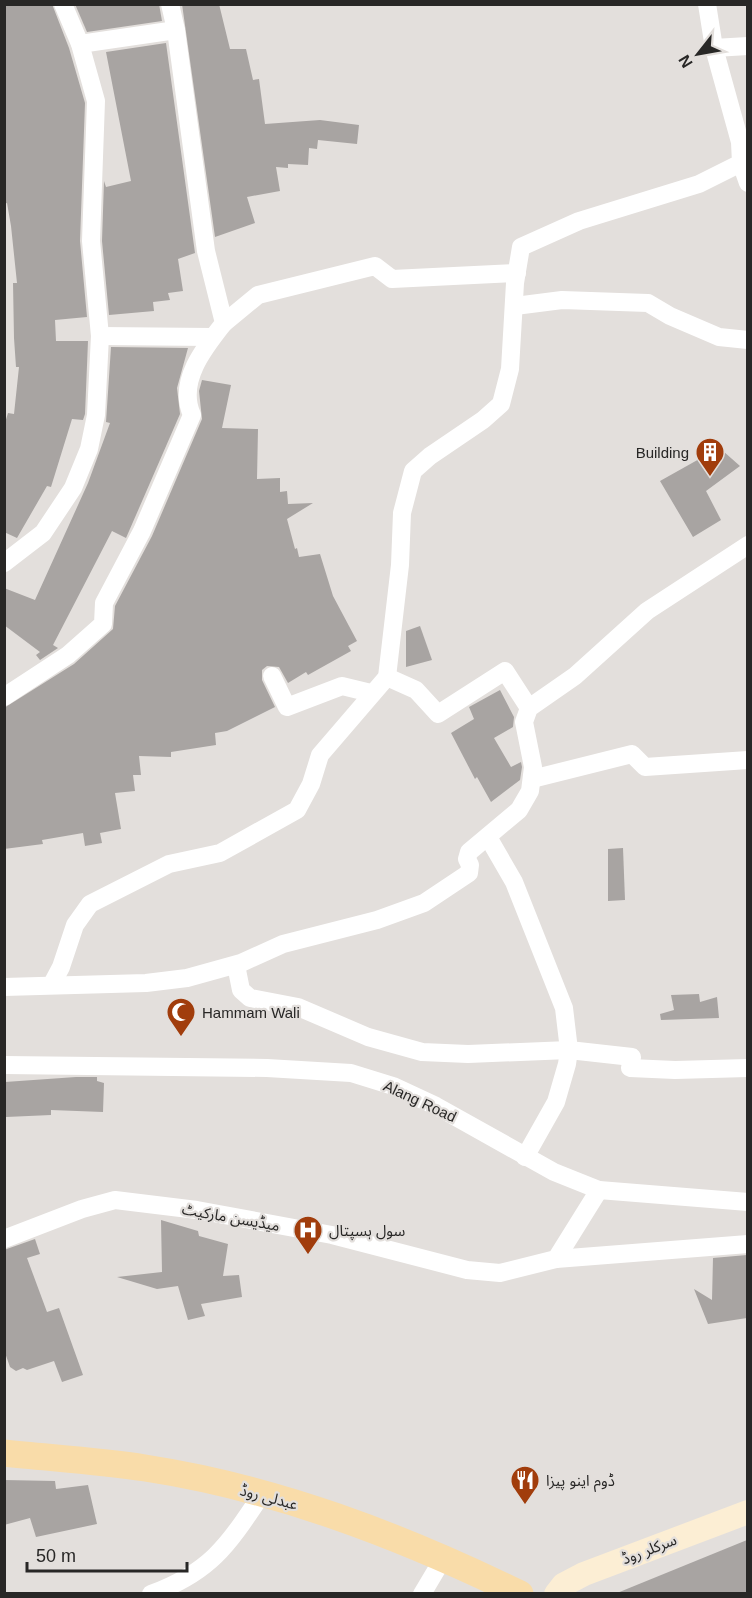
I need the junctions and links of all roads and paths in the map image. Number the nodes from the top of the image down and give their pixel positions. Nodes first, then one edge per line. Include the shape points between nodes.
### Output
1 (63, 4) edge
2 (170, 4) edge
3 (706, 4) edge
4 (176, 30) junction
5 (80, 44) junction
6 (747, 46) edge
7 (714, 48) junction
8 (744, 142) edge
9 (741, 163) junction
10 (747, 183) edge
11 (517, 273) junction
12 (515, 306) junction
13 (218, 330) junction
14 (100, 336) junction
15 (747, 340) edge
16 (747, 545) edge
17 (4, 563) edge
18 (272, 676) dead end
19 (387, 677) junction
20 (371, 693) junction
21 (4, 697) edge
22 (529, 708) junction
23 (747, 760) edge
24 (532, 779) junction
25 (488, 837) junction
26 (237, 965) junction
27 (52, 984) junction
28 (4, 987) edge
29 (569, 1050) junction
30 (4, 1065) edge
31 (747, 1068) edge
32 (525, 1157) junction
33 (599, 1190) junction
34 (747, 1202) edge
35 (4, 1239) edge
36 (747, 1244) edge
37 (556, 1259) junction
38 (4, 1453) edge
39 (262, 1494) junction
40 (747, 1512) edge
41 (444, 1557) junction
42 (151, 1593) edge
43 (422, 1593) edge
44 (520, 1593) edge
45 (556, 1593) edge

1 - 5 street
2 - 4 street
3 - 7 street
4 - 5 street
4 - 13 street
5 - 14 street via 96,101 92,241
6 - 7 street
7 - 8 street
8 - 9 street
9 - 10 street
9 - 11 street via 699,184 550,232 521,247
11 - 12 street
11 - 13 street via 392,279 375,266 258,295
12 - 15 street via 562,300 648,303 719,337
12 - 19 street via 510,369 501,404 413,471 402,513
13 - 14 street
13 - 21 street via 203,348 191,376 186,403 192,415 142,531 104,603 103,624 68,655
14 - 17 street via 96,415 89,449 73,488 43,533
16 - 22 street via 647,611 575,676
18 - 20 street via 288,707 342,686
19 - 20 street
19 - 22 street via 416,690 438,714 505,671
20 - 27 street via 320,755 297,810 220,853 169,864 90,904 75,926
22 - 24 street via 524,722
23 - 24 street via 645,767 632,754
24 - 25 street via 519,810
25 - 26 street via 469,852 469,873 424,903 377,920 284,944
25 - 29 street via 514,882 555,983 564,1008
26 - 27 street via 147,983
26 - 29 street via 241,990 250,998 298,1007 368,1037 422,1052
27 - 28 street
29 - 31 street via 632,1057 630,1068
29 - 32 street via 556,1102
30 - 32 street, Alang Road via 267,1068 351,1073 393,1086 436,1106
32 - 33 street, Alang Road
33 - 34 street, Alang Road
33 - 37 street
35 - 37 street, میڈیسن مارکیٹ via 115,1200 197,1210 332,1235 467,1270 500,1273
36 - 37 street, میڈیسن مارکیٹ
38 - 39 main road, عبدلی روڈ via 146,1468
39 - 41 main road, عبدلی روڈ via 341,1517
39 - 42 street via 231,1542 182,1582
40 - 45 main road, سرکلر روڈ via 584,1574
41 - 43 street
41 - 44 main road, عبدلی روڈ

